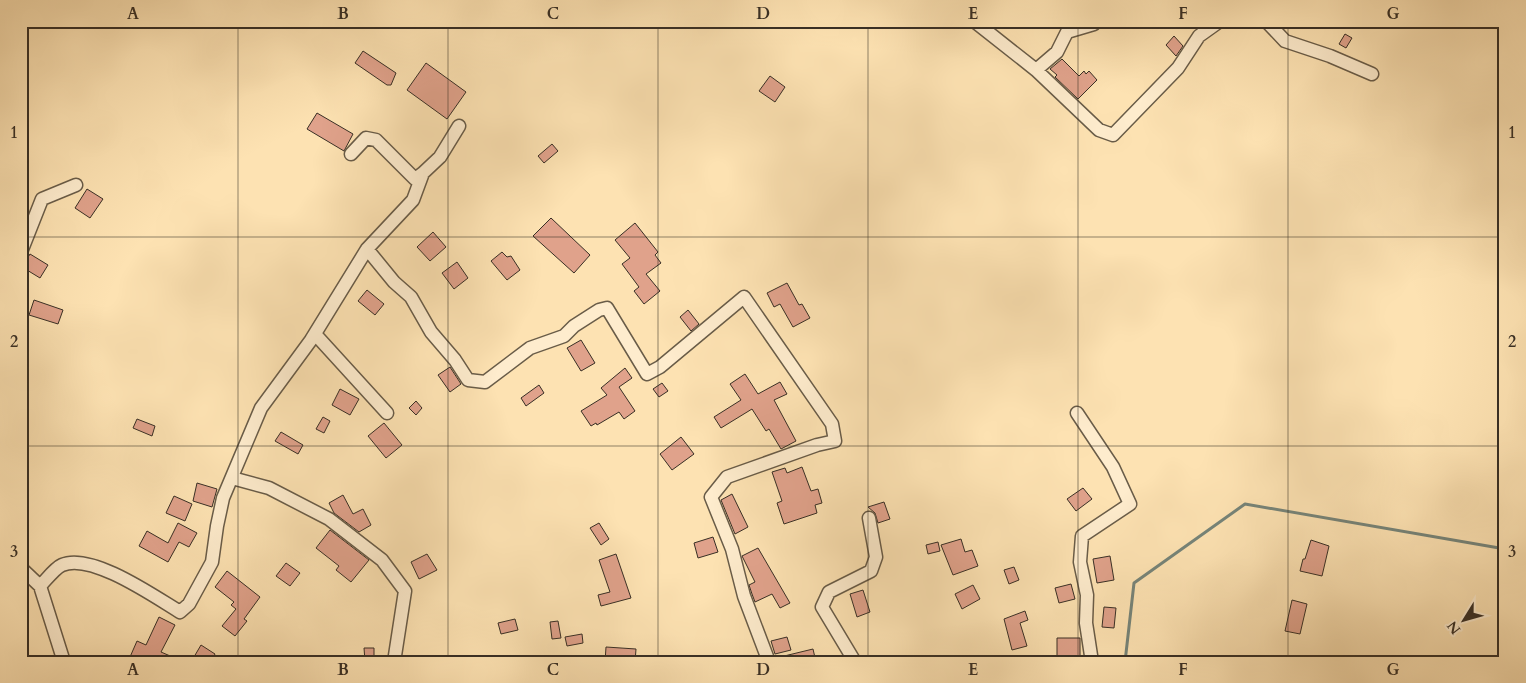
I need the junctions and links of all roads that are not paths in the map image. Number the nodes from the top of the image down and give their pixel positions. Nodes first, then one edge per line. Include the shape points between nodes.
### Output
1 (974, 21) edge
2 (1220, 21) edge
3 (1266, 21) edge
4 (1094, 24) dead end
5 (1036, 70) junction
6 (1372, 74) dead end
7 (459, 126) dead end
8 (351, 154) dead end
9 (423, 173) junction
10 (76, 185) dead end
11 (367, 249) junction
12 (21, 252) edge
13 (315, 334) junction
14 (387, 412) dead end
15 (1078, 413) dead end
16 (232, 478) junction
17 (869, 518) dead end
18 (21, 568) edge
19 (40, 586) junction
20 (64, 662) edge
21 (394, 662) edge
22 (769, 662) edge
23 (855, 662) edge
24 (1092, 662) edge

1 - 5 street
2 - 5 street via 1199,36 1178,68 1113,135 1099,130
3 - 6 street via 1285,41
4 - 5 street via 1068,32 1057,52
7 - 9 street via 440,157
8 - 9 street via 366,138 376,140 415,179
9 - 11 street via 413,200
10 - 12 street via 42,199
11 - 13 street
11 - 22 street via 411,298 431,332 468,380 485,382 530,348 564,336 574,326 607,308 647,374 744,297 832,424 835,441 727,477 711,497 732,549 744,596
13 - 14 street
13 - 16 street via 260,408
15 - 24 street via 1113,467 1130,504 1082,536 1080,562 1087,596 1086,623
16 - 19 street via 223,498 212,562 189,604 180,612 116,575 82,561 62,565
16 - 21 street via 269,488 329,519 382,560 405,591
17 - 23 street via 876,557 871,571 829,592 822,607
18 - 19 street
19 - 20 street

